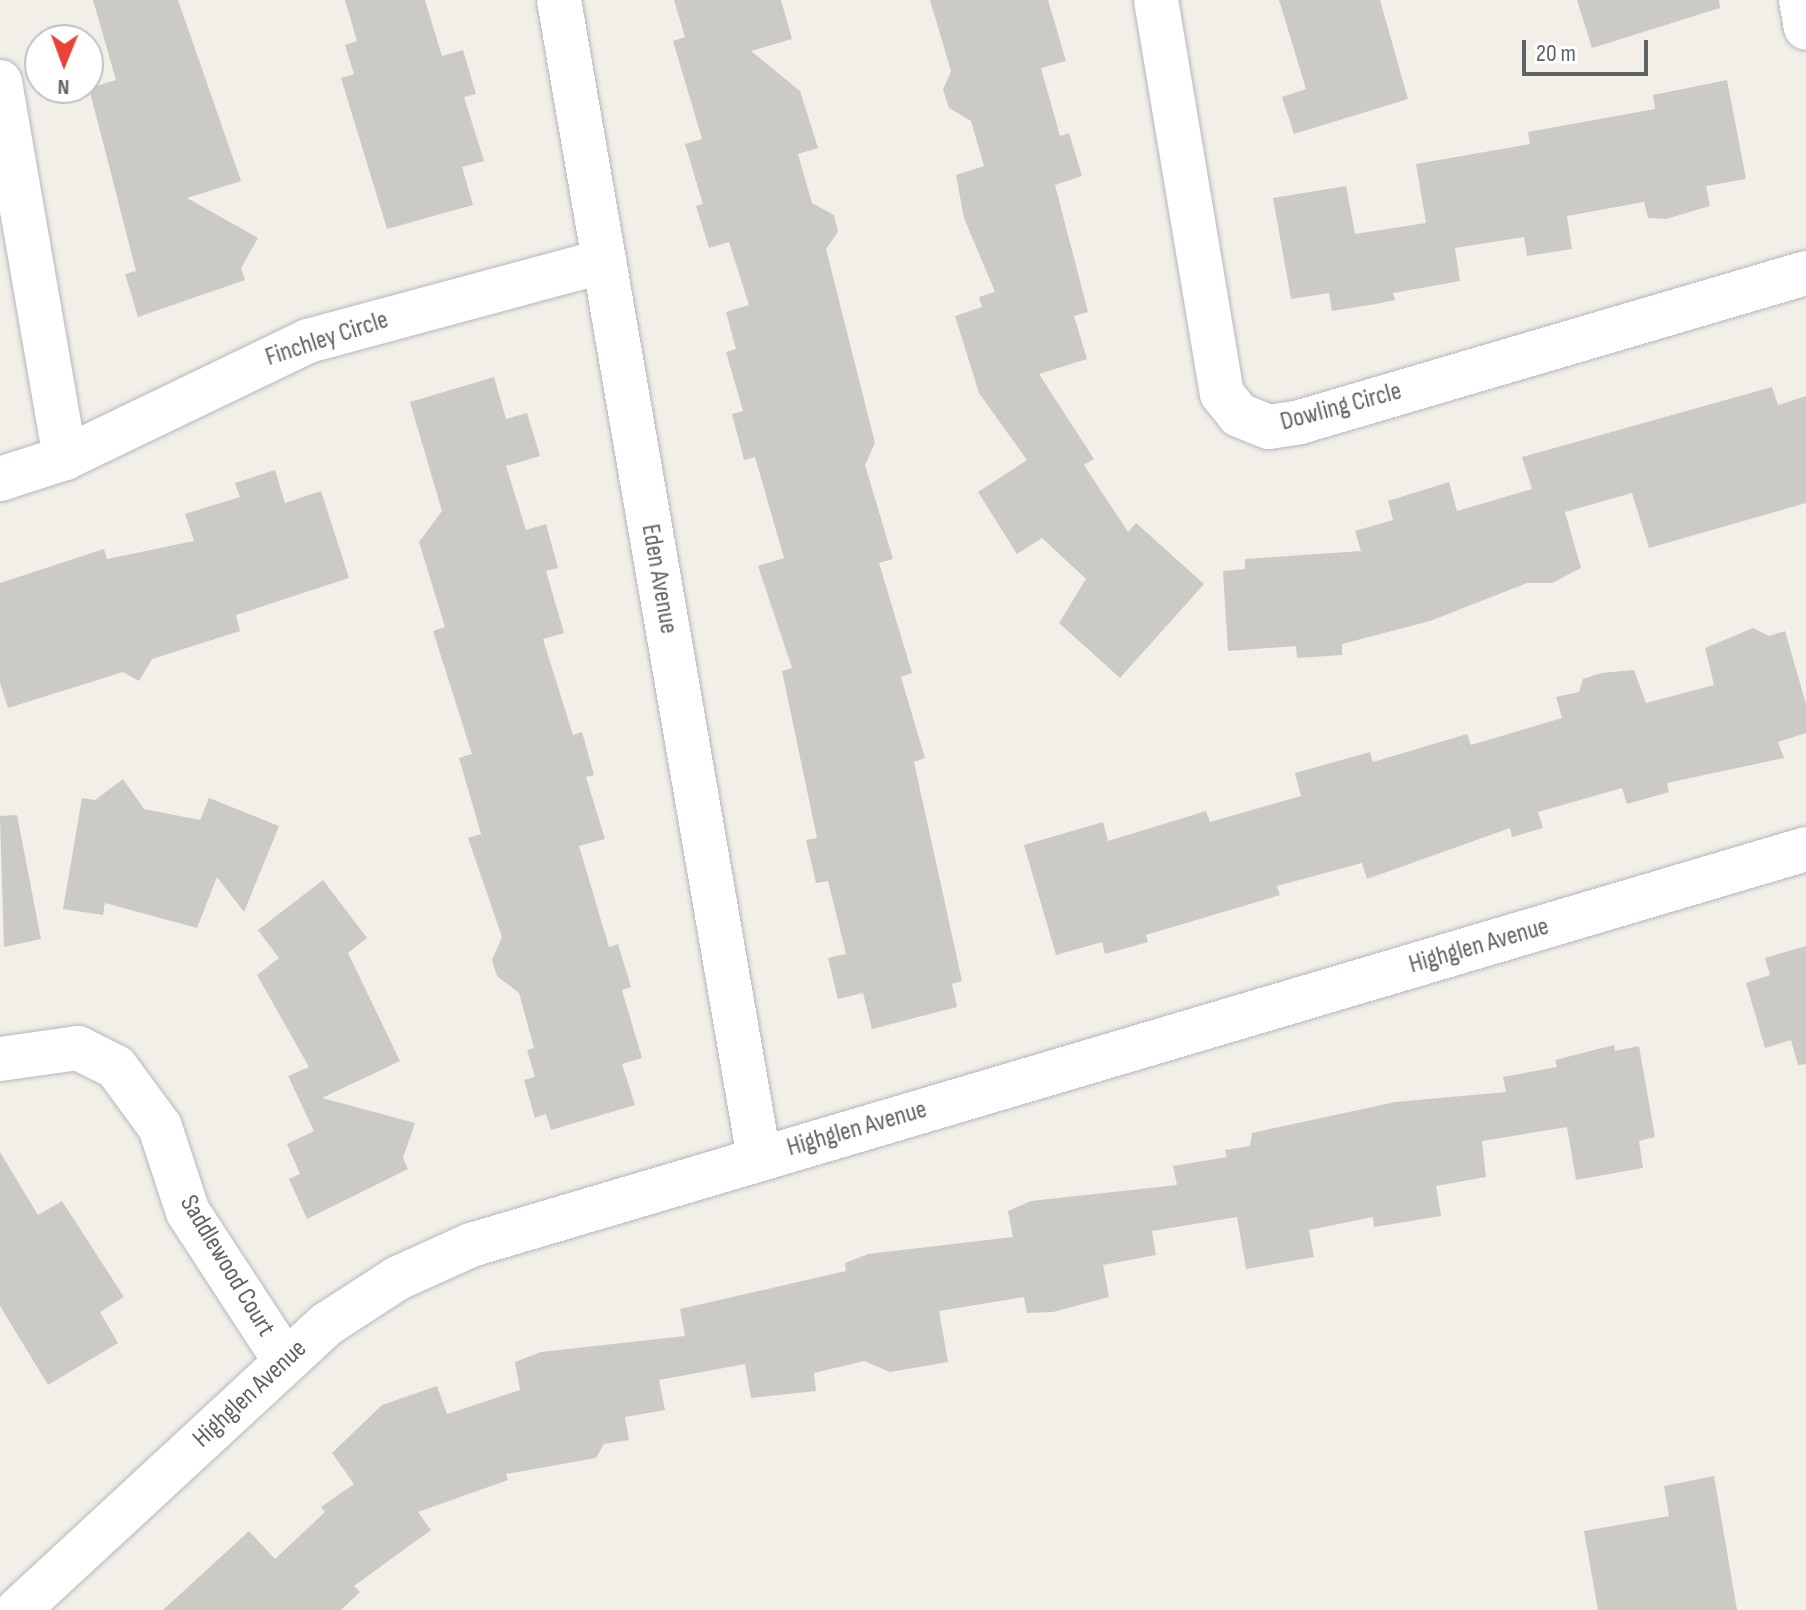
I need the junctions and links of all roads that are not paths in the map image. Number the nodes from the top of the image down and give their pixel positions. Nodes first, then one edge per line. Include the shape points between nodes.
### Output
1 (559, 0) edge
2 (1156, 0) edge
3 (1801, 0) edge
4 (1806, 28) edge
5 (0, 82) edge
6 (604, 261) junction
7 (1806, 273) edge
8 (65, 458) junction
9 (0, 479) edge
10 (1806, 849) edge
11 (0, 1059) edge
12 (759, 1158) junction
13 (285, 1361) junction
14 (18, 1610) edge

1 - 6 street, Eden Avenue
2 - 7 street, Dowling Circle via 1222,394 1239,415 1269,427 1300,422
3 - 4 street
5 - 8 street
6 - 8 street, Finchley Circle via 308,341
6 - 12 street, Eden Avenue
8 - 9 street, Finchley Circle
10 - 12 street, Highglen Avenue
11 - 13 street, Saddlewood Court via 78,1048 116,1067 160,1127 188,1212
12 - 13 street, Highglen Avenue via 471,1245 350,1306
13 - 14 street, Highglen Avenue

